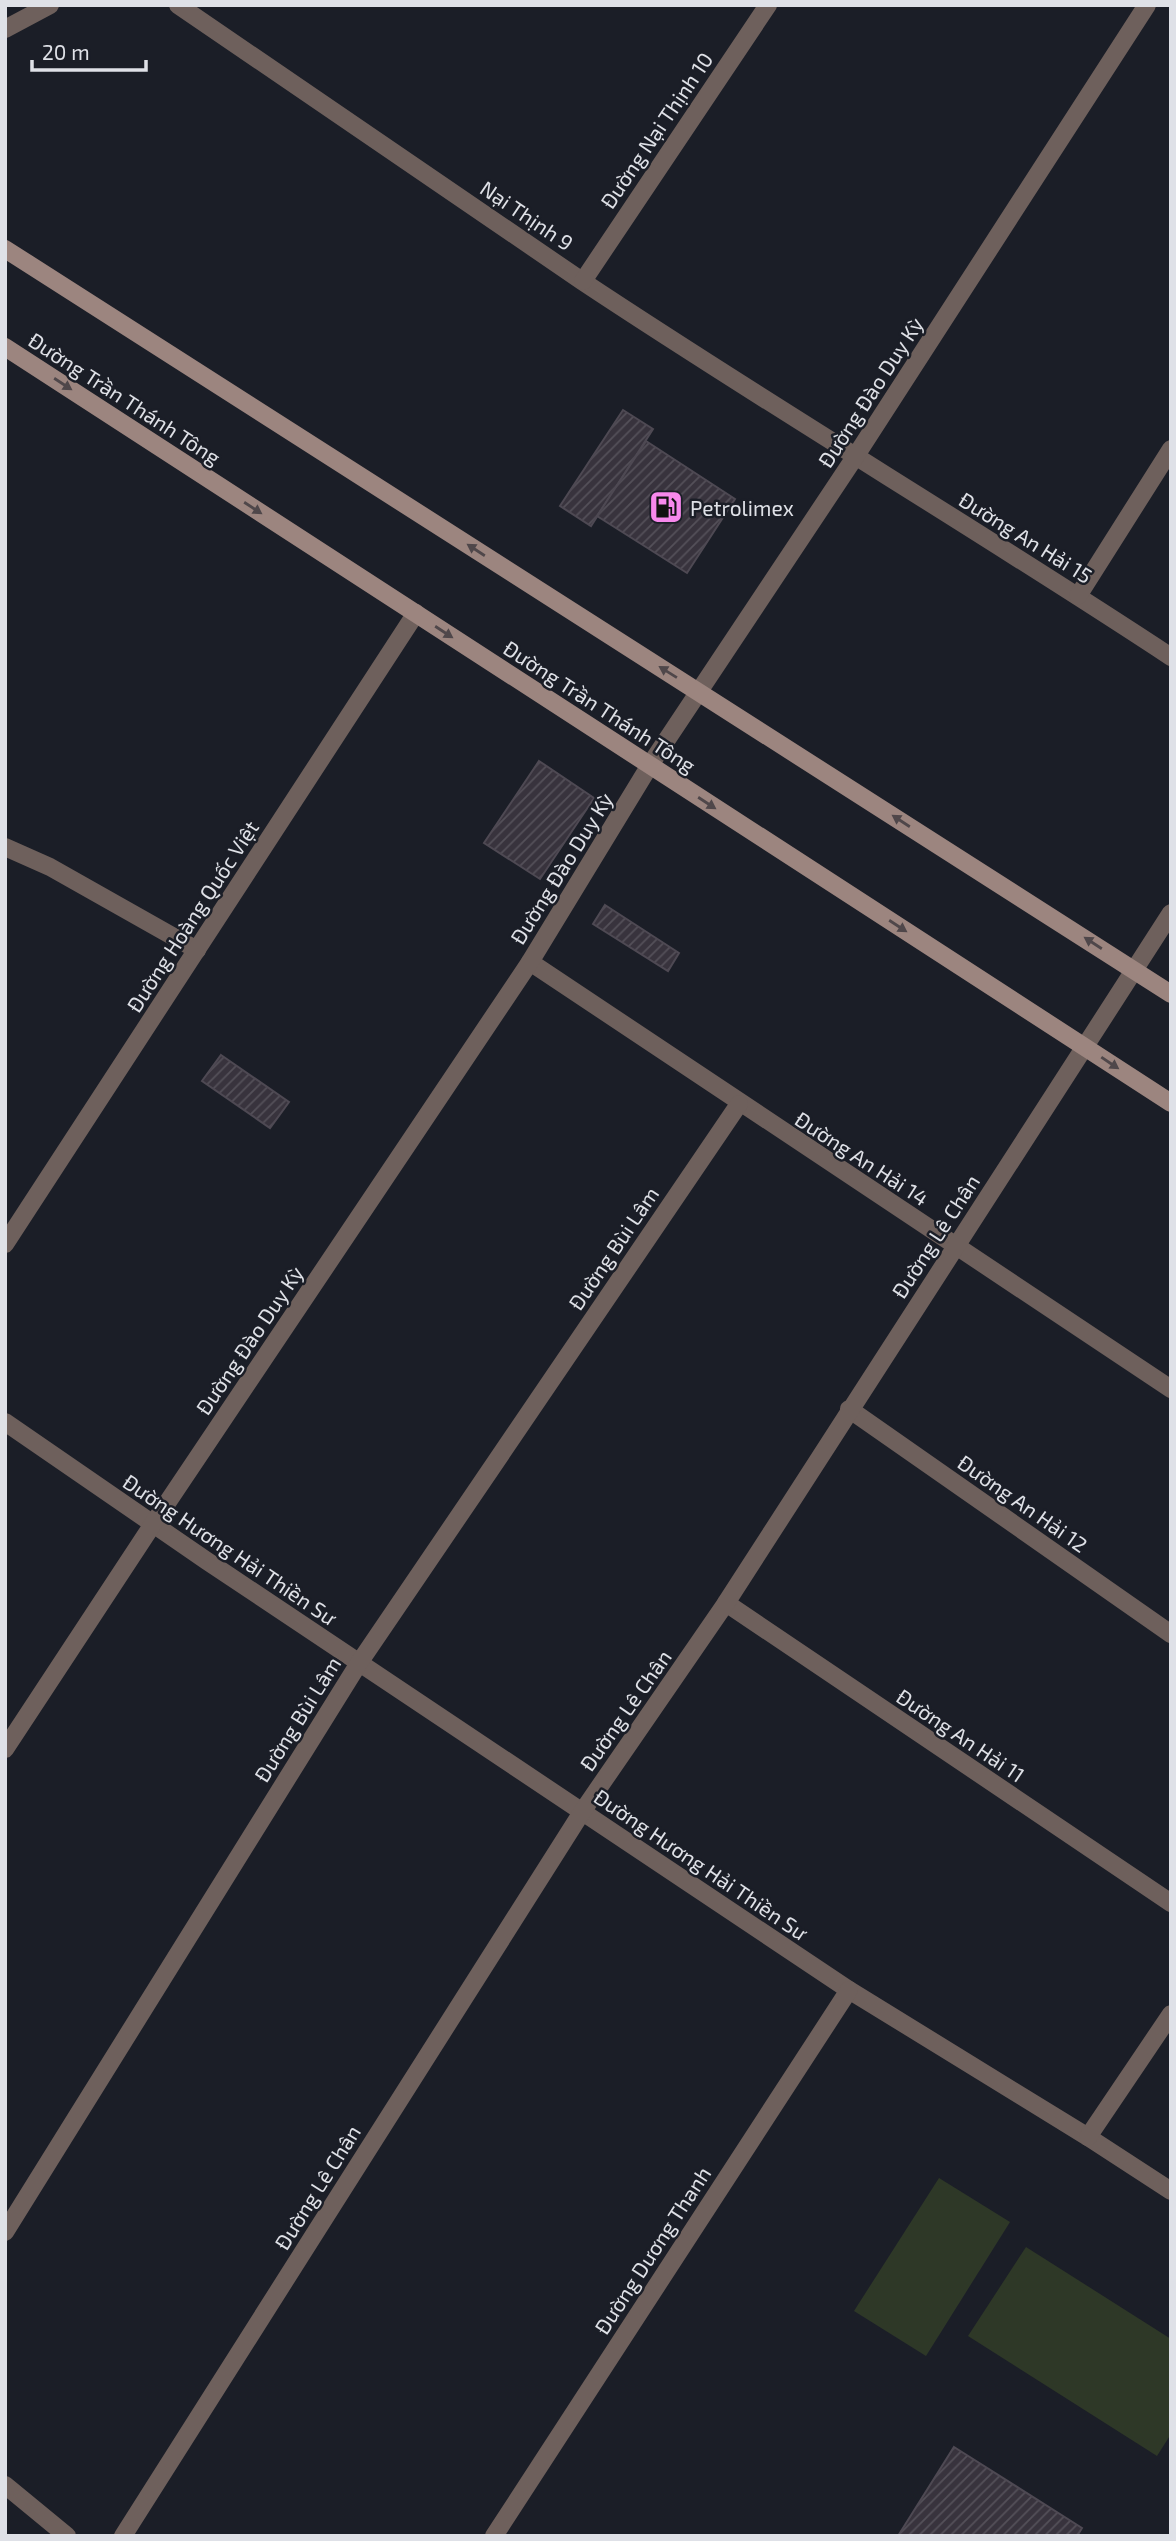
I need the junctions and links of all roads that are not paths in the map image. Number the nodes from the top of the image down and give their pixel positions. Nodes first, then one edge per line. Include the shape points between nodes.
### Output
1 (50, 5) edge
2 (178, 5) edge
3 (768, 5) edge
4 (1147, 5) edge
5 (5, 29) edge
6 (5, 249) edge
7 (583, 281) junction
8 (5, 347) edge
9 (1171, 449) edge
10 (855, 457) junction
11 (1078, 596) junction
12 (416, 613) junction
13 (1171, 657) edge
14 (699, 692) junction
15 (650, 765) junction
16 (5, 847) edge
17 (1171, 914) edge
18 (197, 950) junction
19 (530, 962) junction
20 (1133, 969) junction
21 (1171, 994) edge
22 (1085, 1046) junction
23 (1171, 1103) edge
24 (739, 1104) junction
25 (5, 1244) edge
26 (956, 1247) junction
27 (1171, 1389) edge
28 (849, 1409) junction
29 (5, 1423) edge
30 (153, 1524) junction
31 (726, 1603) junction
32 (1171, 1634) edge
33 (359, 1663) junction
34 (5, 1749) edge
35 (582, 1812) junction
36 (1171, 1903) edge
37 (849, 1990) junction
38 (1171, 2014) edge
39 (1088, 2137) junction
40 (1171, 2192) edge
41 (5, 2232) edge
42 (5, 2485) edge
43 (67, 2536) edge
44 (123, 2536) edge
45 (494, 2536) edge

1 - 5 street
2 - 7 street, Nại Thịnh 9
3 - 7 street, Đường Nại Thịnh 10
4 - 10 street, Đường Đào Duy Kỳ
14 -> 6 main road
7 - 10 street, Nại Thịnh 9
8 -> 12 main road, Đường Trần Thánh Tông
9 - 11 street
10 - 11 street, Đường An Hải 15
10 - 14 street, Đường Đào Duy Kỳ
11 - 13 street, Đường An Hải 15
12 -> 15 main road, Đường Trần Thánh Tông
12 - 18 street, Đường Hoàng Quốc Việt
14 - 15 street, Đường Đào Duy Kỳ
20 -> 14 main road
15 - 19 street, Đường Đào Duy Kỳ
15 -> 22 main road, Đường Trần Thánh Tông
16 - 18 street via 50,867
17 - 20 street, Đường Lê Chân
18 - 25 street, Đường Hoàng Quốc Việt
19 - 24 street, Đường An Hải 14
19 - 30 street, Đường Đào Duy Kỳ
20 - 21 main road
20 - 22 street, Đường Lê Chân
22 -> 23 main road, Đường Trần Thánh Tông
22 - 26 street, Đường Lê Chân
24 - 26 street, Đường An Hải 14
24 - 33 street, Đường Bùi Lâm
26 - 27 street, Đường An Hải 14
26 - 28 street, Đường Lê Chân
28 - 31 street, Đường Lê Chân
28 - 32 street, Đường An Hải 12
29 - 30 street, Đường Hương Hải Thiền Sư
30 - 33 street, Đường Hương Hải Thiền Sư
30 - 34 street, Đường Đào Duy Kỳ
31 - 35 street, Đường Lê Chân
31 - 36 street, Đường An Hải 11
33 - 35 street, Đường Hương Hải Thiền Sư
33 - 41 street, Đường Bùi Lâm
35 - 37 street, Đường Hương Hải Thiền Sư
35 - 44 street, Đường Lê Chân
37 - 39 street, Đường Hương Hải Thiền Sư
37 - 45 street, Đường Dương Thanh
38 - 39 street
39 - 40 street, Đường Hương Hải Thiền Sư
42 - 43 street

